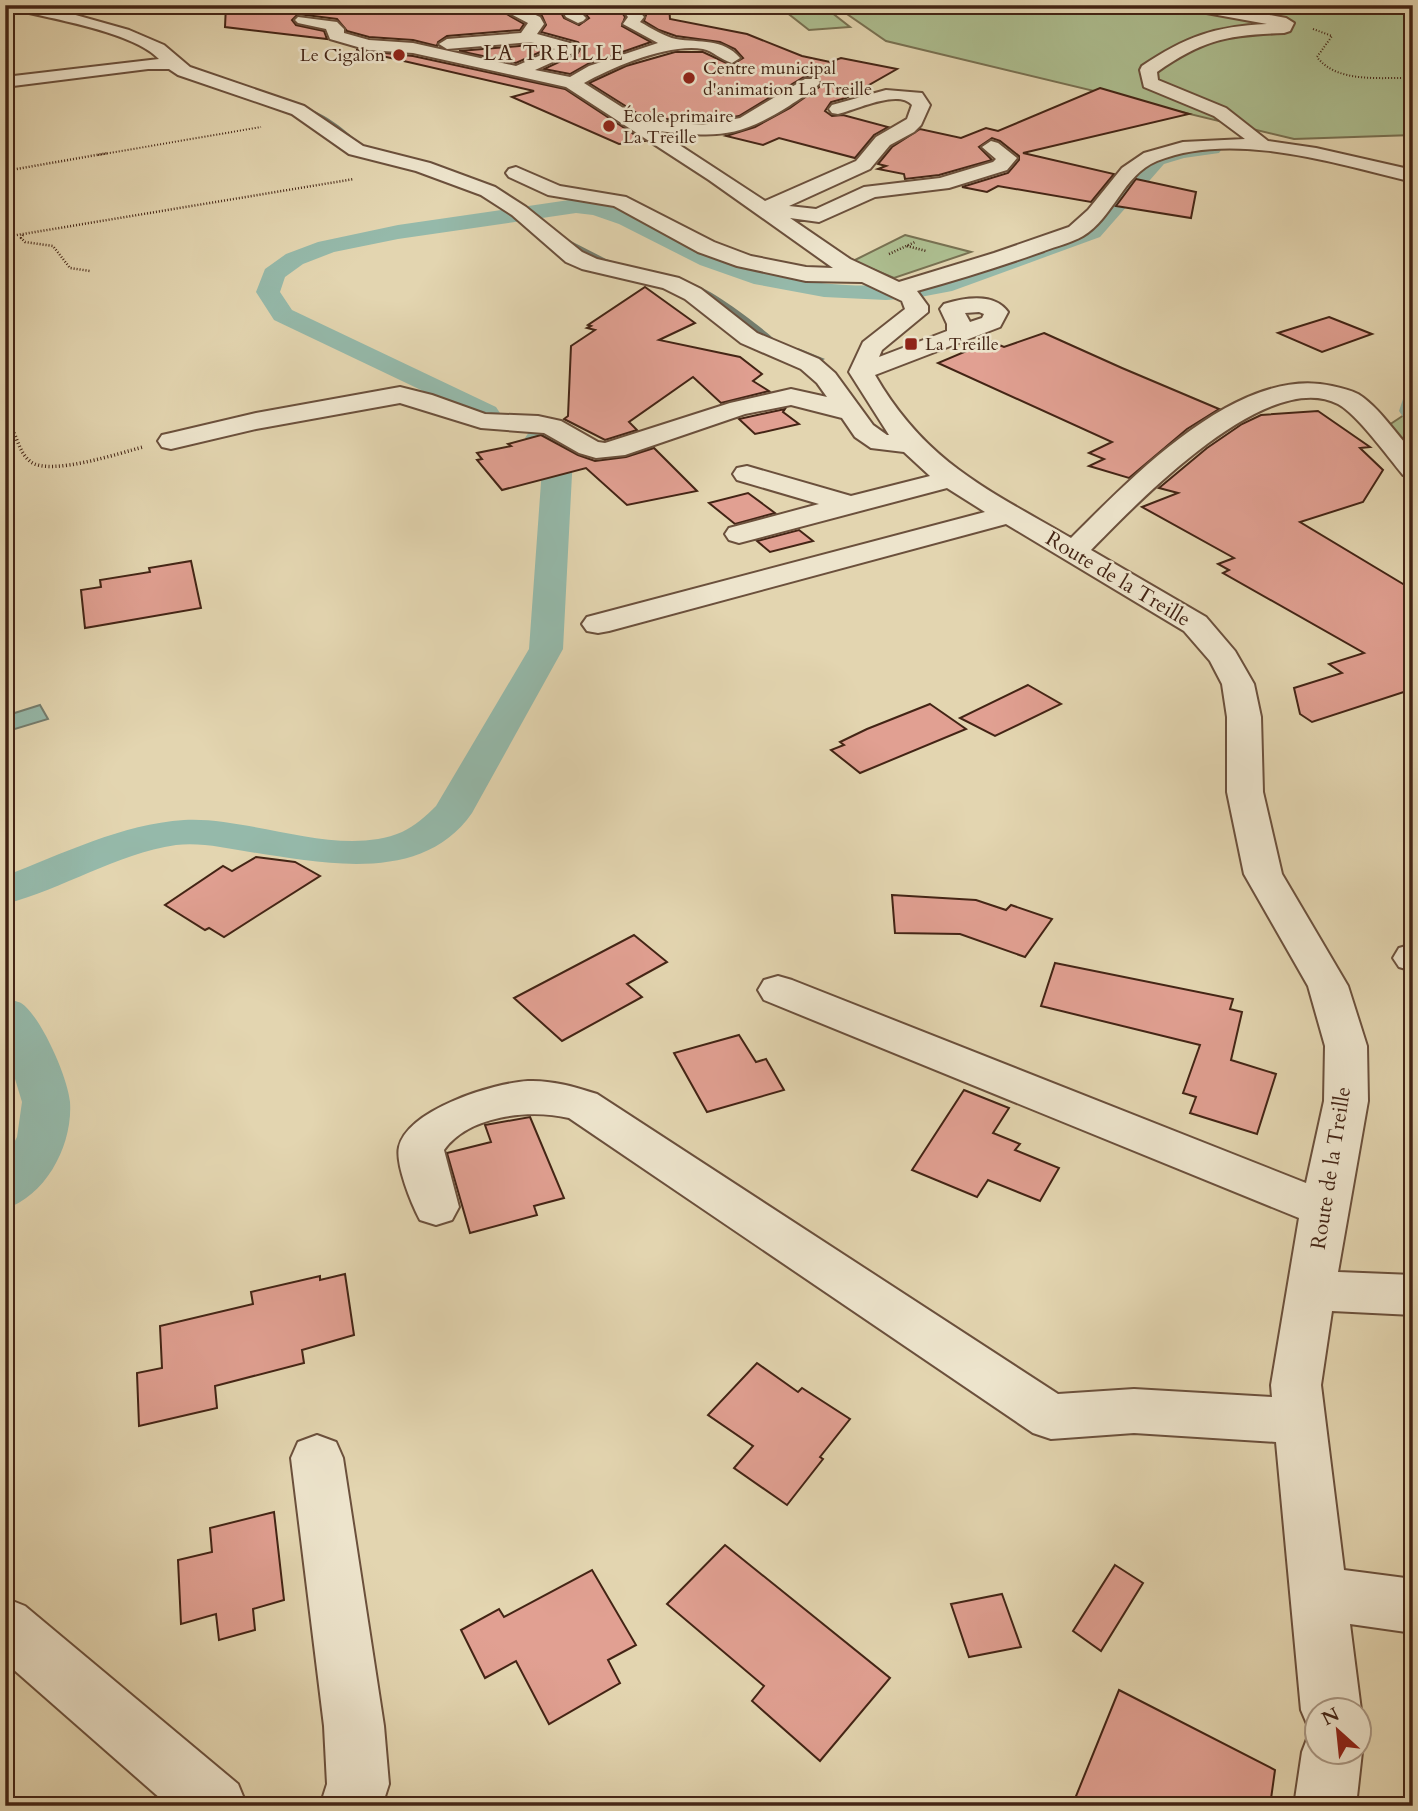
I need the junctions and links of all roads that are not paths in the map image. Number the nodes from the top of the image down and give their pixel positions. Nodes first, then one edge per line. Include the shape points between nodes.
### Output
1 (13, 5) edge
2 (501, 5) edge
3 (626, 5) edge
4 (1190, 5) edge
5 (303, 20) dead end
6 (531, 37) junction
7 (495, 40) junction
8 (672, 44) junction
9 (414, 48) junction
10 (571, 48) junction
11 (636, 57) junction
12 (461, 58) junction
13 (732, 58) dead end
14 (173, 64) junction
15 (518, 71) junction
16 (5, 82) edge
17 (572, 83) junction
18 (810, 83) dead end
19 (838, 109) dead end
20 (639, 126) junction
21 (1258, 145) junction
22 (991, 147) dead end
23 (516, 173) dead end
24 (1413, 176) edge
25 (764, 209) junction
26 (862, 275) junction
27 (901, 291) junction
28 (958, 335) dead end
29 (861, 372) junction
30 (849, 412) junction
31 (172, 440) road end
32 (909, 444) junction
33 (1412, 468) edge
34 (747, 474) dead end
35 (950, 479) junction
36 (851, 505) junction
37 (1009, 514) junction
38 (739, 534) dead end
39 (1073, 552) junction
40 (598, 624) dead end
41 (778, 990) dead end
42 (436, 1207) dead end
43 (1324, 1209) junction
44 (1311, 1290) junction
45 (1413, 1295) edge
46 (1300, 1421) junction
47 (317, 1458) dead end
48 (1319, 1593) junction
49 (1413, 1606) edge
50 (5, 1625) edge
51 (1330, 1696) edge
52 (1330, 1766) edge
53 (216, 1806) edge
54 (351, 1806) edge
55 (1325, 1806) edge

1 - 14 street via 123,33 158,48
2 - 6 street via 535,20
3 - 8 street via 636,16 631,24
4 - 21 street via 1286,23 1284,28 1199,37 1148,70 1150,83 1220,112 1259,140
5 - 9 street via 331,25 337,36 368,45
6 - 7 street
6 - 10 street
7 - 9 street
7 - 12 street via 484,53
8 - 11 street
8 - 13 street via 713,47
9 - 12 street
10 - 11 street
10 - 15 street
11 - 17 street
12 - 15 street
14 - 16 street
14 - 30 street via 298,110 356,150 423,167 488,191 574,257 671,283 693,294 748,338 810,364 826,378
15 - 17 street
17 - 20 street
18 - 20 street via 731,128 705,131
19 - 25 street via 901,93 916,97 921,105 915,121 883,141 863,165
20 - 25 street
21 - 24 street
21 - 27 street via 1175,149 1147,158 1130,170 1077,231
22 - 25 street via 1007,158 1000,166 942,184 871,191 819,216
23 - 26 street via 555,191 619,201 706,247 745,261 806,274
25 - 26 street
26 - 27 street
27 - 29 street via 917,306 916,312 871,347
28 - 29 street
29 - 32 street, Route de la Treille
30 - 31 street via 802,398 779,399 604,452 590,450 557,428 494,423 400,395
30 - 32 street via 880,442
32 - 35 street, Route de la Treille
33 - 39 street via 1350,400 1328,393 1285,393 1246,410 1183,450
34 - 36 street
35 - 36 street
35 - 37 street, Route de la Treille
36 - 38 street
37 - 39 street, Route de la Treille
37 - 40 street
39 - 43 street, Route de la Treille via 1195,624 1224,658 1238,684 1244,717 1245,792 1263,874 1328,986 1346,1046 1346,1101
41 - 43 street
42 - 46 street via 421,1148 434,1130 460,1115 527,1097 582,1105 1051,1417 1134,1411
43 - 44 street, Route de la Treille
44 - 45 street
44 - 46 street, Route de la Treille via 1296,1385
46 - 48 street, Route de la Treille
47 - 54 street via 354,1726 358,1784
48 - 49 street
48 - 51 street, Route de la Treille
50 - 53 street
52 - 55 street

